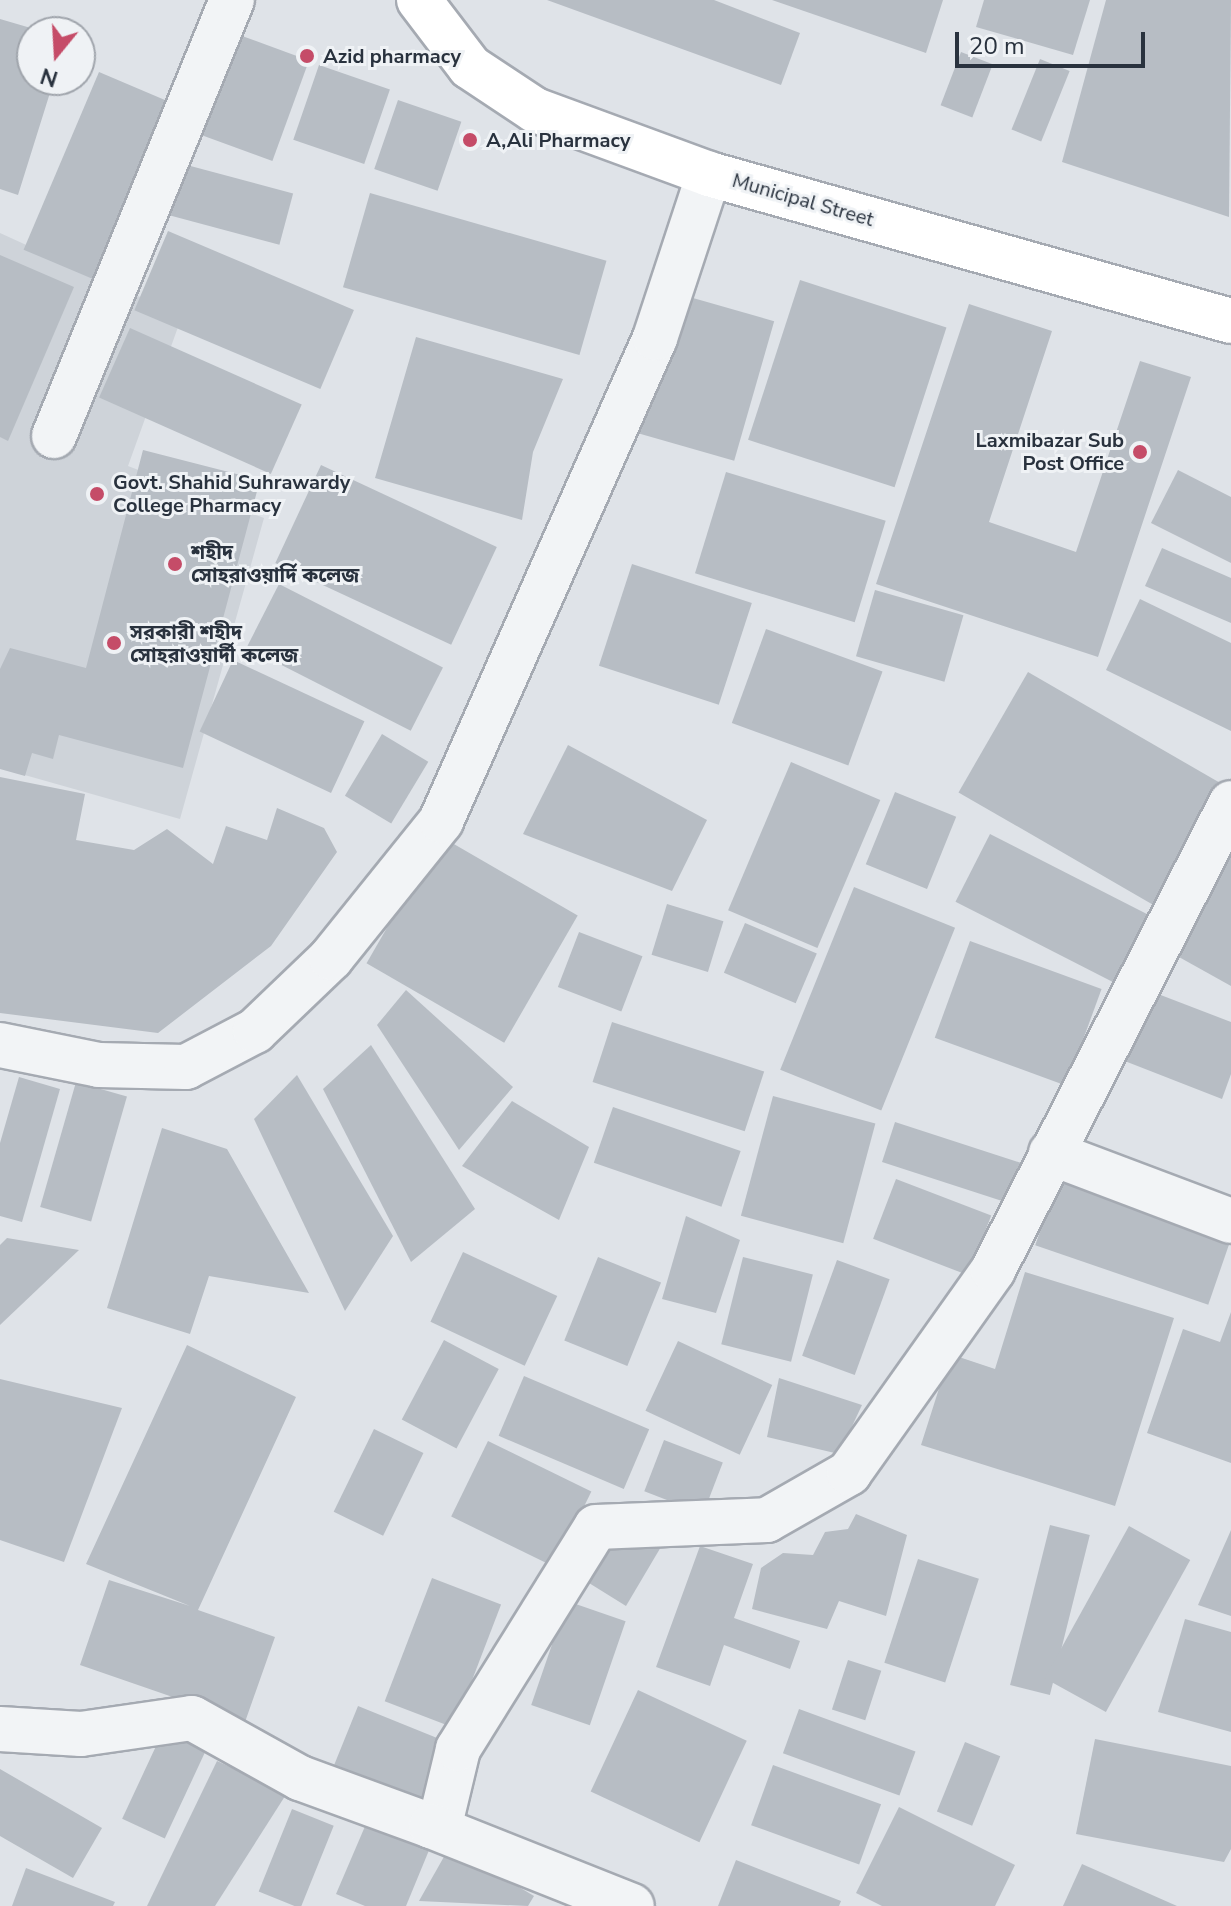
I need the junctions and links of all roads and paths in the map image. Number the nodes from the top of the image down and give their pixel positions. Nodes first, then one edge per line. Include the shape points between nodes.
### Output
1 (232, 0) edge
2 (419, 0) edge
3 (709, 174) junction
4 (1231, 321) edge
5 (54, 436) dead end
6 (1231, 803) edge
7 (0, 1045) edge
8 (1051, 1153) junction
9 (1231, 1221) edge
10 (0, 1729) edge
11 (431, 1826) junction
12 (632, 1906) edge

1 - 5 street
2 - 3 street, Municipal Street via 497,90
3 - 4 street, Municipal Street
3 - 7 street via 655,338 441,821 331,958 255,1031 186,1067 99,1065
6 - 8 street
8 - 9 street
8 - 11 street via 993,1270 849,1473 767,1520 596,1527 458,1749 448,1811
10 - 11 street via 81,1734 192,1718 300,1778
11 - 12 street

